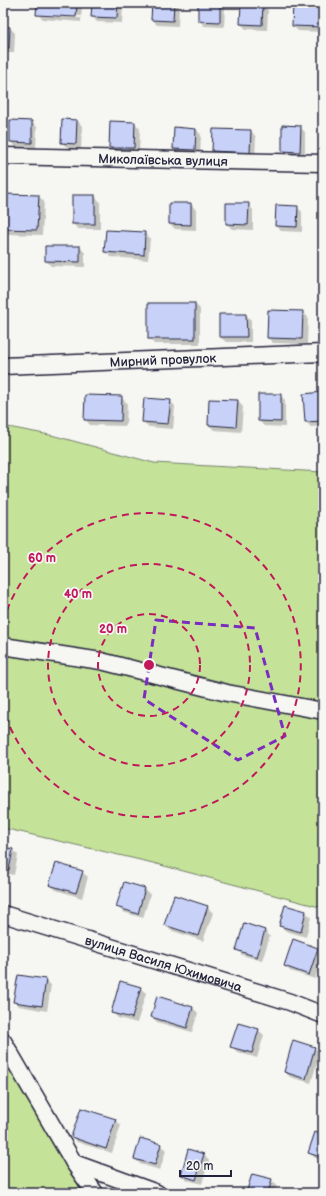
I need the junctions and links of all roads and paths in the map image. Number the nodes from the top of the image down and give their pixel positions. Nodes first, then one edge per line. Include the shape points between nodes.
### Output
1 (3, 156) edge
2 (323, 163) edge
3 (323, 353) edge
4 (3, 366) edge
5 (3, 646) edge
6 (323, 711) edge
7 (3, 914) edge
8 (323, 1015) edge
9 (3, 1041) edge
10 (74, 1163) junction
11 (95, 1193) edge
12 (156, 1193) edge

1 - 2 street, Миколаївська вулиця
3 - 4 street, Мирний провулок
5 - 6 street via 101,661 227,693
7 - 8 street, вулиця Василя Юхимовича via 290,1002
9 - 10 street
10 - 11 street
10 - 12 street

